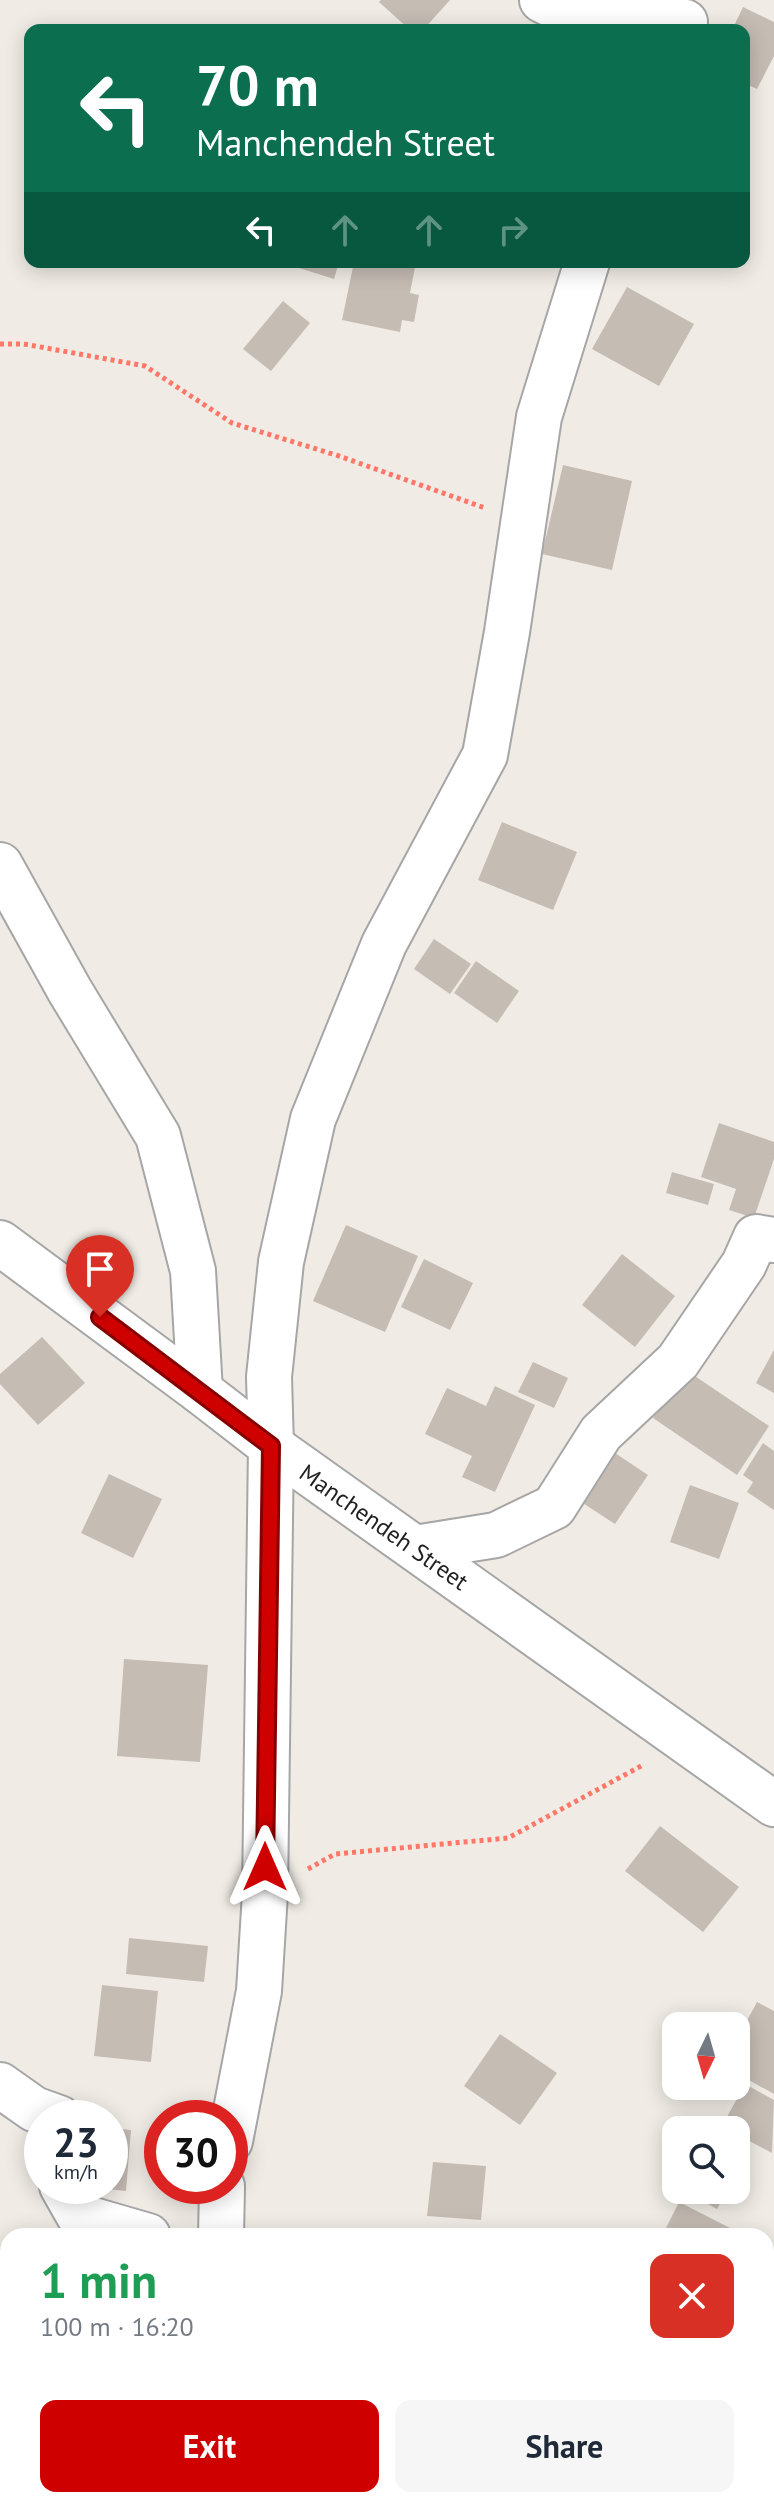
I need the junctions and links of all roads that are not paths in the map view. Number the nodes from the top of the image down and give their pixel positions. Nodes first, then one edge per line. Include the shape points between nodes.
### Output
1 (542, 0) edge
2 (687, 17) edge
3 (585, 268) edge
4 (0, 865) edge
5 (774, 1240) edge
6 (0, 1243) edge
7 (200, 1391) junction
8 (271, 1446) junction
9 (415, 1548) junction
10 (774, 1804) edge
11 (0, 2085) edge
12 (238, 2100) edge
13 (24, 2102) edge
14 (72, 2204) edge
15 (222, 2204) edge
16 (120, 2228) edge
17 (221, 2228) edge

1 - 2 street via 561,9
3 - 8 street via 539,417 485,755 384,944 313,1119 281,1262 269,1377
4 - 7 street via 158,1136 193,1271
5 - 9 street via 756,1237 744,1264 678,1361 601,1433 554,1507 496,1535
6 - 7 street, Manchendeh Street
7 - 8 street, Manchendeh Street
8 - 9 street, Manchendeh Street
8 - 12 street via 265,1893 259,1991
9 - 10 street, Manchendeh Street
11 - 13 street
14 - 16 street via 79,2216
15 - 17 street

